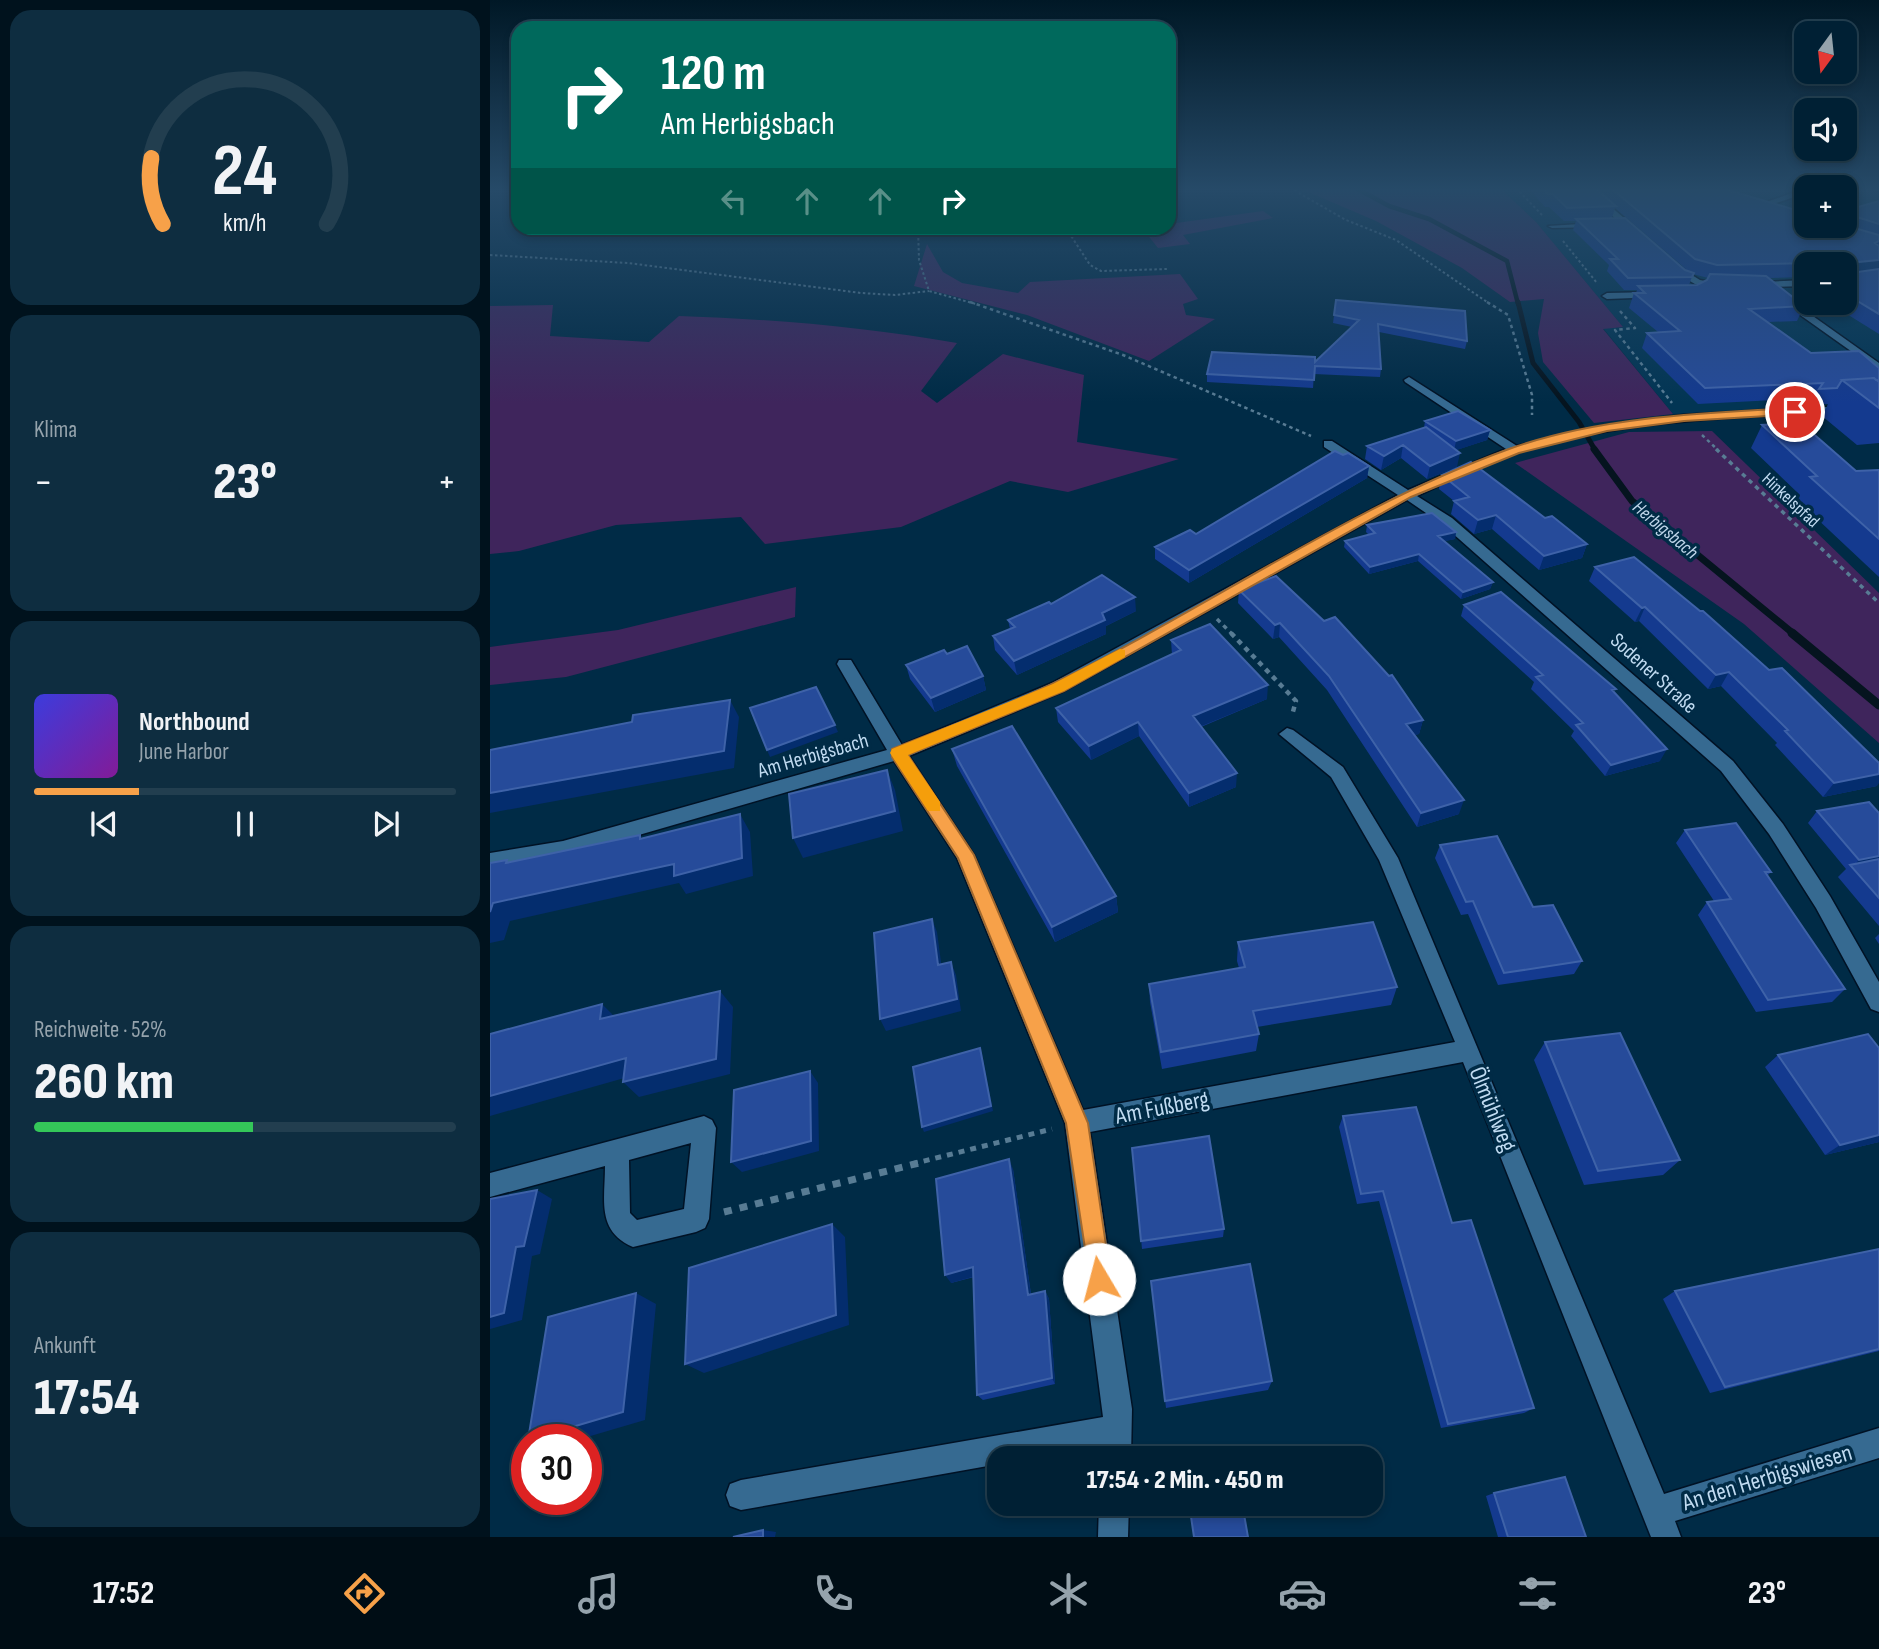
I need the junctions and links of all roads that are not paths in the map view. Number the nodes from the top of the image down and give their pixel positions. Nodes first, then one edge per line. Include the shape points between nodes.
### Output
1 (1666, 260) edge
2 (1698, 282) junction
3 (1794, 284) edge
4 (1750, 285) edge
5 (1763, 285) junction
6 (1737, 286) edge
7 (1666, 294) edge
8 (1691, 294) edge
9 (1607, 296) dead end
10 (1879, 368) edge
11 (1409, 380) dead end
12 (1879, 407) edge
13 (1328, 444) road end
14 (1515, 450) junction
15 (1407, 495) junction
16 (845, 664) dead end
17 (1287, 734) dead end
18 (898, 753) junction
19 (490, 861) edge
20 (1879, 1002) edge
21 (1469, 1050) junction
22 (1077, 1123) junction
23 (617, 1151) junction
24 (490, 1185) edge
25 (1117, 1429) junction
26 (1879, 1443) edge
27 (1116, 1446) edge
28 (741, 1495) dead end
29 (1114, 1516) edge
30 (1661, 1524) edge
31 (1113, 1537) edge

1 - 2 street
2 - 6 street
2 - 8 street
3 - 5 street
4 - 5 street
5 - 10 street
7 - 9 street
11 - 14 street
12 - 14 street, Am Herbigsbach via 1684,418 1607,428
13 - 15 street, Sodener Straße
14 - 15 street, Am Herbigsbach
15 - 18 street, Am Herbigsbach via 1058,687
15 - 20 street, Sodener Straße via 1457,529 1727,766 1776,829
16 - 18 street
17 - 21 street, Ölmühlweg via 1337,772 1388,858
18 - 19 street, Am Herbigsbach via 562,849
18 - 22 street via 965,855
21 - 22 street, Am Fußberg
21 - 30 street, Ölmühlweg
22 - 25 street via 1118,1409
23 - 23 street via 617,1219 633,1234 696,1220 704,1128
23 - 24 street
25 - 27 street
25 - 28 street
26 - 30 street, An den Herbigswiesen
29 - 31 street

